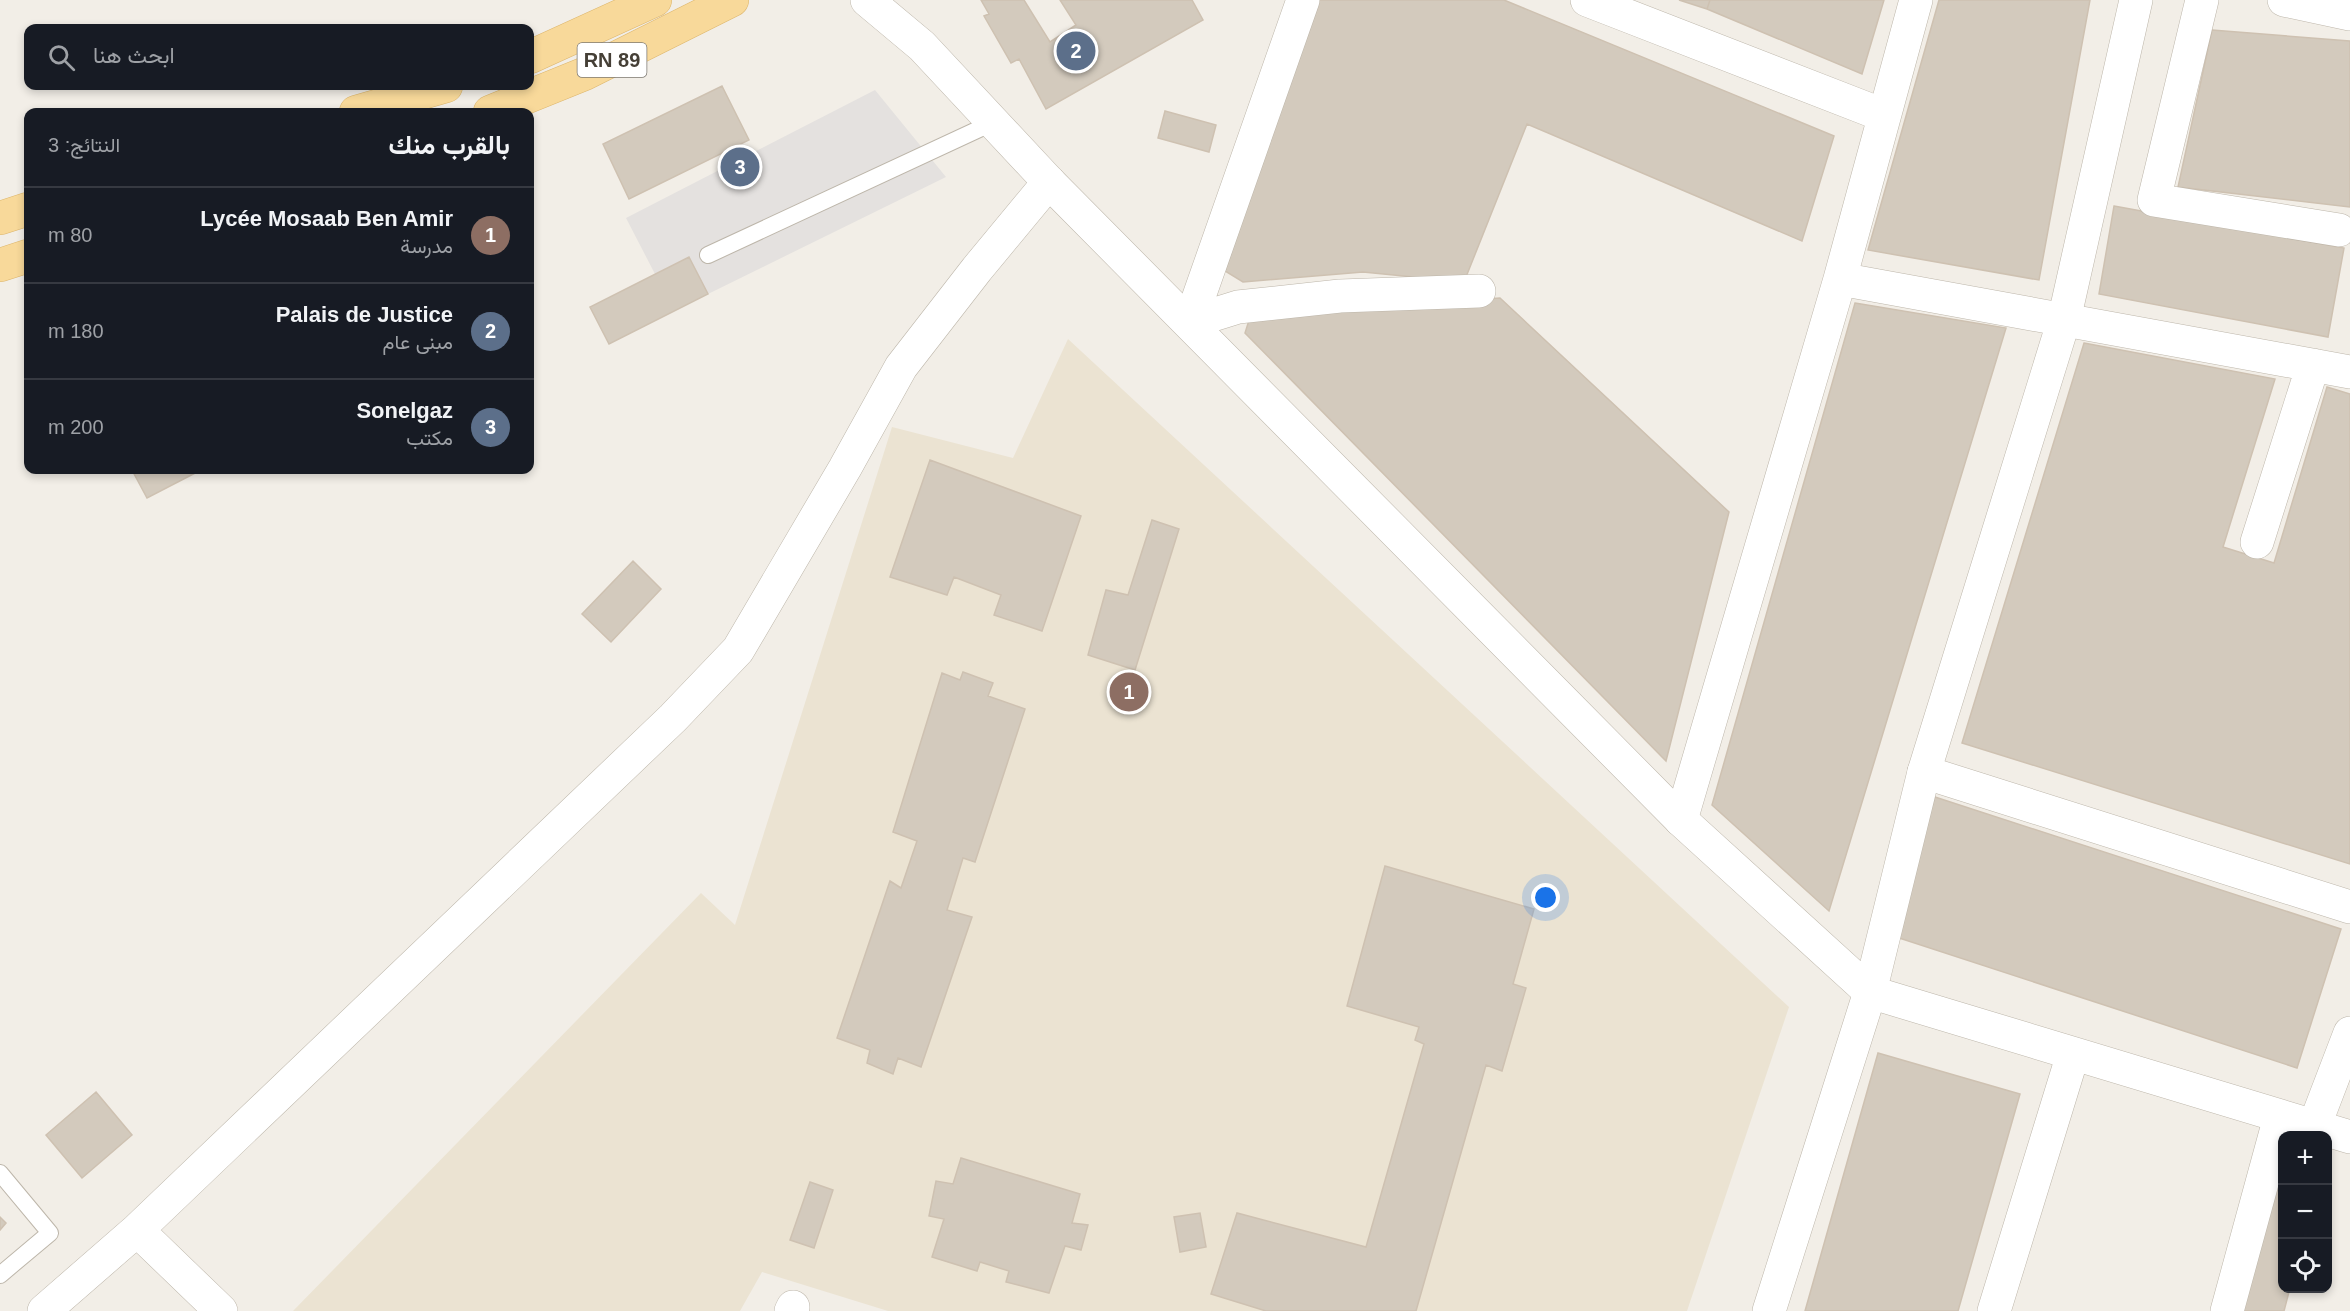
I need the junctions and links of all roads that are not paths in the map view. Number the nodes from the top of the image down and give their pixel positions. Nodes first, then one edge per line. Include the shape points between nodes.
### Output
1 (655, 0) edge
2 (732, 0) edge
3 (867, 0) edge
4 (892, 0) edge
5 (1303, 0) edge
6 (1587, 0) edge
7 (1916, 0) edge
8 (2136, 0) edge
9 (2202, 0) edge
10 (2284, 0) edge
11 (2350, 14) edge
12 (922, 46) junction
13 (534, 55) edge
14 (437, 90) edge
15 (401, 106) edge
16 (386, 108) edge
17 (500, 108) edge
18 (1883, 115) junction
19 (992, 123) junction
20 (1049, 182) junction
21 (24, 211) edge
22 (0, 218) edge
23 (2339, 230) dead end
24 (708, 255) dead end
25 (1840, 279) junction
26 (1479, 291) dead end
27 (2064, 320) junction
28 (1190, 322) junction
29 (2313, 365) junction
30 (2350, 372) edge
31 (2257, 542) dead end
32 (1924, 771) junction
33 (1681, 820) junction
34 (2350, 907) edge
35 (1870, 992) junction
36 (2350, 1032) edge
37 (2073, 1054) junction
38 (2280, 1117) junction
39 (2314, 1127) junction
40 (2350, 1137) edge
41 (0, 1173) edge
42 (136, 1230) junction
43 (0, 1275) edge
44 (44, 1311) edge
45 (221, 1311) edge
46 (1769, 1311) edge
47 (1994, 1311) edge
48 (2227, 1311) edge

1 - 13 main road, RN 89
2 - 17 main road, RN 89 via 584,74
3 - 12 street
4 - 12 street
5 - 28 street
6 - 18 street
7 - 18 street
8 - 27 street
9 - 23 street via 2154,200
10 - 11 street
12 - 19 street
14 - 15 main road
15 - 16 main road
18 - 25 street
19 - 20 street
19 - 24 lane
20 - 28 street
20 - 42 street via 901,367 738,650 673,718
21 - 22 main road
25 - 27 street
25 - 33 street
26 - 28 street via 1340,296 1238,306
27 - 29 street
27 - 32 street
28 - 33 street
29 - 30 street
29 - 31 street
32 - 34 street
32 - 35 street
33 - 35 street
35 - 37 street
35 - 46 street
36 - 39 street
37 - 38 street
37 - 47 street
38 - 39 street
38 - 48 street
39 - 40 street
41 - 43 lane via 50,1233
42 - 44 street
42 - 45 street

